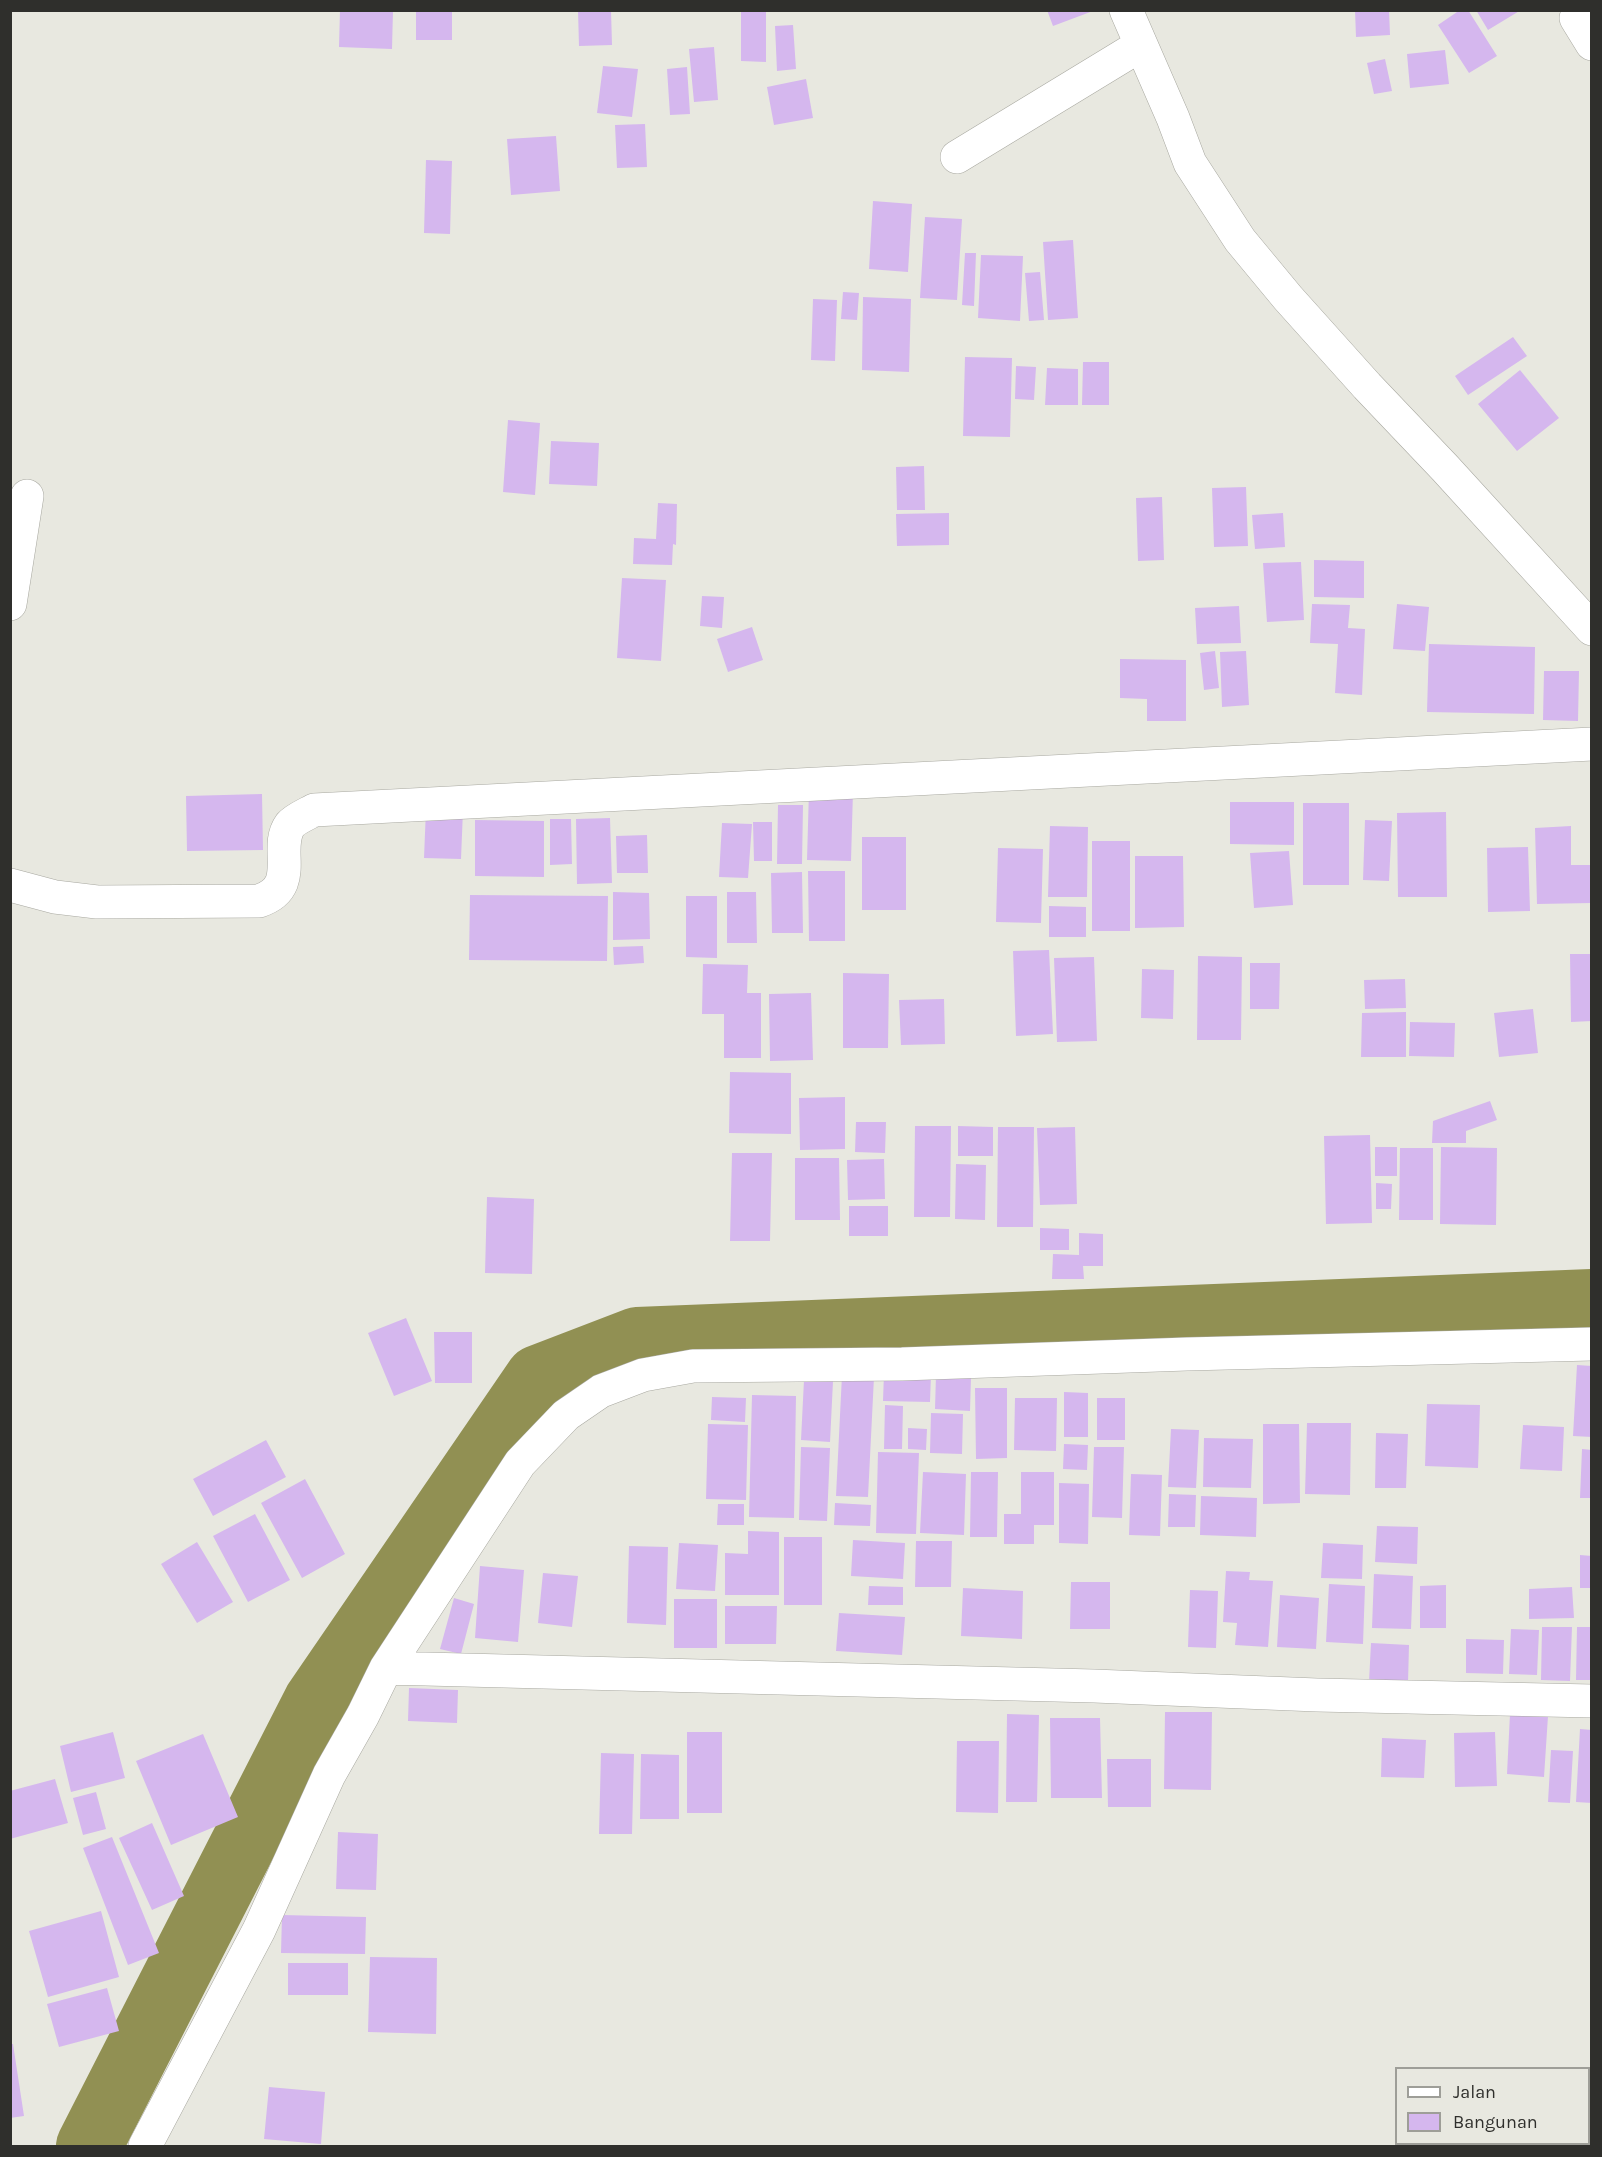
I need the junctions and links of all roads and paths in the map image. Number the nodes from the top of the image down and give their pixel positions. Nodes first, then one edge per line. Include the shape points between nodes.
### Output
1 (1126, 10) edge
2 (1141, 45) junction
3 (957, 157) dead end
4 (27, 496) dead end
5 (10, 604) edge
6 (1592, 629) edge
7 (1592, 744) edge
8 (10, 885) edge
9 (1592, 1344) edge
10 (386, 1668) junction
11 (1592, 1701) edge
12 (145, 2146) edge

1 - 2 street
2 - 3 street
2 - 6 street via 1190,163 1240,240 1367,386
4 - 5 street
7 - 8 street via 314,810 291,824 284,840 286,866 279,886 272,897 259,901 98,902 55,897
9 - 10 street via 902,1364 693,1366 643,1375 601,1391 566,1415 520,1463
10 - 11 street
10 - 12 street via 329,1775 259,1930

